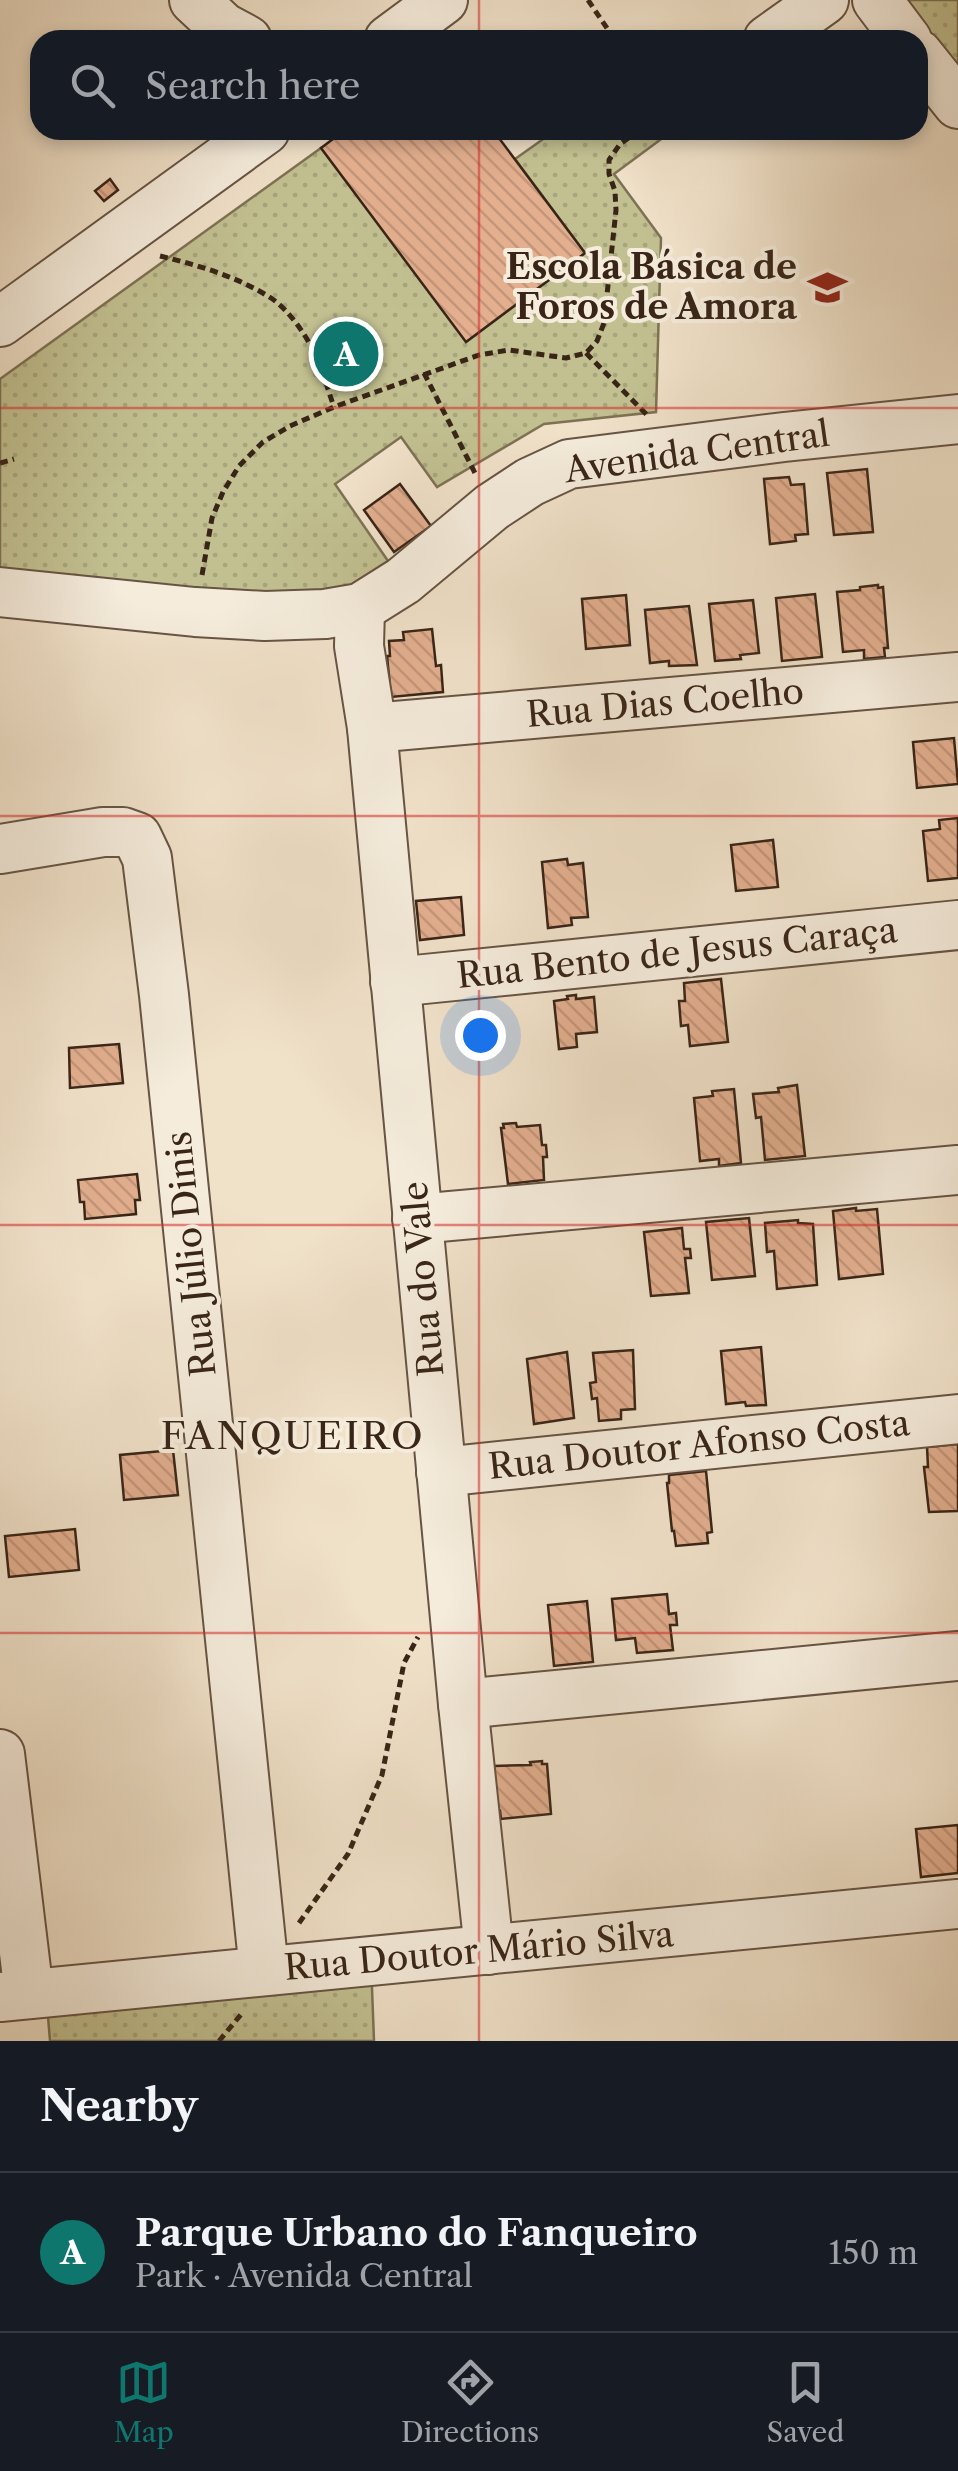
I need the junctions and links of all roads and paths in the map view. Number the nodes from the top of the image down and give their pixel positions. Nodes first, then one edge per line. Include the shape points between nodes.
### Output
1 (443, 0) edge
2 (588, 0) edge
3 (824, 0) edge
4 (876, 0) edge
5 (402, 30) edge
6 (608, 30) edge
7 (782, 30) edge
8 (899, 30) edge
9 (928, 66) edge
10 (958, 104) edge
11 (242, 140) edge
12 (626, 140) edge
13 (110, 243) junction
14 (0, 322) edge
15 (586, 353) junction
16 (424, 373) junction
17 (334, 407) junction
18 (958, 420) edge
19 (682, 450) junction
20 (14, 458) dead end
21 (0, 463) edge
22 (492, 508) junction
23 (0, 592) edge
24 (360, 608) junction
25 (195, 612) junction
26 (958, 677) edge
27 (372, 728) junction
28 (0, 848) edge
29 (958, 925) edge
30 (395, 982) junction
31 (958, 1170) edge
32 (417, 1219) junction
33 (958, 1419) edge
34 (441, 1472) junction
35 (423, 1628) dead end
36 (958, 1656) edge
37 (463, 1704) junction
38 (0, 1754) edge
39 (958, 1904) edge
40 (489, 1950) junction
41 (264, 1971) junction
42 (14, 1995) edge
43 (220, 2041) edge

1 - 5 street
2 - 6 path
3 - 7 street
4 - 8 street
9 - 10 street
11 - 13 street
12 - 15 path via 609,160 616,210 604,323
13 - 14 street
13 - 17 path via 196,265 274,300 314,354
15 - 16 path via 566,358 509,350
15 - 19 path
16 - 17 path
16 - 22 path
17 - 25 path via 263,442 238,466 212,518
18 - 19 street, Avenida Central
19 - 22 street, Avenida Central via 569,464
20 - 21 path
22 - 24 street, Avenida Central via 403,582
23 - 25 street, Avenida Central
24 - 25 street, Avenida Central via 265,616
24 - 27 street, Rua do Vale
26 - 27 street, Rua Dias Coelho
27 - 30 street, Rua do Vale
28 - 41 street, Rua Júlio Dinis via 123,832 137,838 147,858
29 - 30 street, Rua Bento de Jesus Caraça
30 - 32 street, Rua do Vale
31 - 32 street
32 - 34 street, Rua do Vale
33 - 34 street, Rua Doutor Afonso Costa
34 - 37 street, Rua do Vale
35 - 41 path via 404,1663 382,1775 348,1854
36 - 37 street
37 - 40 street, Rua do Vale
38 - 42 street
39 - 40 street, Rua Doutor Mário Silva
40 - 41 street, Rua Doutor Mário Silva
41 - 42 street, Rua Doutor Mário Silva
41 - 43 path

